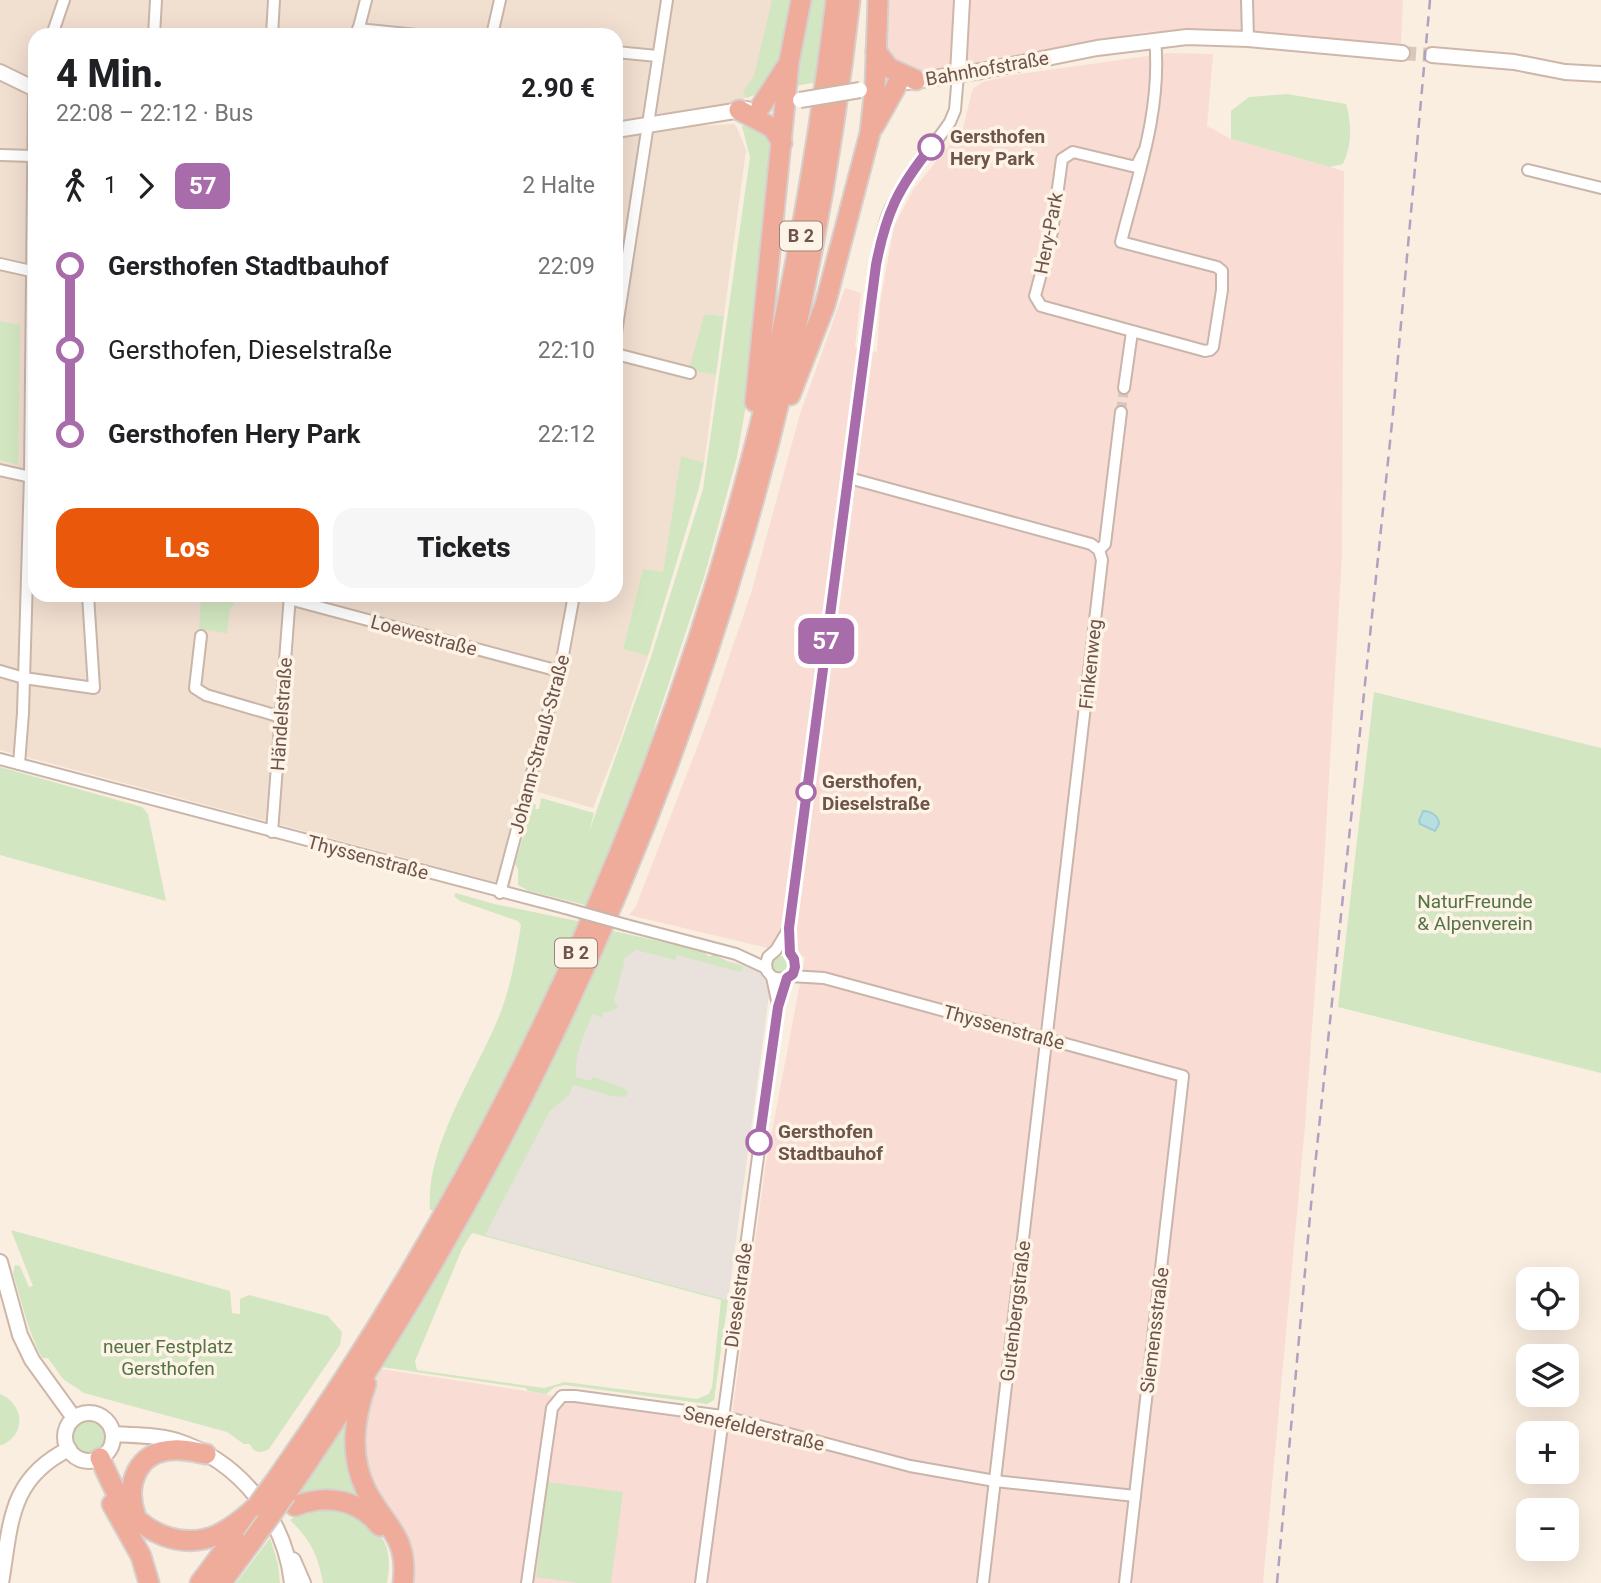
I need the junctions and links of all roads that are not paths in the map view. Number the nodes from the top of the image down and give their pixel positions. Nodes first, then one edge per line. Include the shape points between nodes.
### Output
1 (64, 0) edge
2 (156, 0) edge
3 (274, 0) edge
4 (366, 0) edge
5 (500, 0) edge
6 (667, 0) edge
7 (801, 0) edge
8 (836, 0) edge
9 (850, 0) edge
10 (878, 0) edge
11 (961, 0) edge
12 (1247, 0) edge
13 (54, 28) edge
14 (154, 28) edge
15 (272, 28) edge
16 (358, 28) edge
17 (494, 28) edge
18 (1155, 39) junction
19 (1248, 39) junction
20 (876, 51) junction
21 (1402, 52) tunnel mouth
22 (623, 53) edge
23 (1433, 55) tunnel mouth
24 (657, 56) junction
25 (789, 62) junction
26 (0, 72) edge
27 (958, 74) junction
28 (1601, 74) edge
29 (907, 82) junction
30 (28, 84) edge
31 (868, 88) junction
32 (793, 101) junction
33 (761, 106) junction
34 (739, 110) junction
35 (646, 125) junction
36 (623, 129) edge
37 (870, 133) junction
38 (782, 143) junction
39 (1144, 151) junction
40 (0, 155) edge
41 (28, 156) edge
42 (1528, 170) dead end
43 (1601, 188) edge
44 (0, 264) edge
45 (28, 270) edge
46 (623, 271) edge
47 (1132, 332) junction
48 (623, 356) edge
49 (690, 373) dead end
50 (1124, 388) tunnel mouth
51 (1121, 412) tunnel mouth
52 (770, 440) junction
53 (748, 468) junction
54 (0, 470) edge
55 (28, 476) edge
56 (849, 478) junction
57 (1099, 550) junction
58 (28, 578) edge
59 (88, 602) edge
60 (290, 602) edge
61 (308, 602) edge
62 (573, 602) edge
63 (201, 636) dead end
64 (0, 671) edge
65 (559, 671) junction
66 (24, 678) junction
67 (281, 716) junction
68 (0, 759) edge
69 (19, 764) junction
70 (272, 832) junction
71 (500, 893) junction
72 (789, 928) junction
73 (773, 952) junction
74 (736, 954) junction
75 (793, 958) junction
76 (769, 972) junction
77 (788, 977) junction
78 (824, 978) junction
79 (778, 1007) junction
80 (1046, 1039) junction
81 (1183, 1076) joint
82 (0, 1262) edge
83 (376, 1356) junction
84 (722, 1416) junction
85 (74, 1418) junction
86 (113, 1434) junction
87 (69, 1449) junction
88 (206, 1454) junction
89 (94, 1459) junction
90 (995, 1481) junction
91 (286, 1493) junction
92 (1135, 1496) junction
93 (137, 1518) junction
94 (244, 1530) junction
95 (285, 1550) junction
96 (1, 1583) edge
97 (149, 1583) edge
98 (200, 1583) edge
99 (221, 1583) edge
100 (284, 1583) edge
101 (292, 1583) edge
102 (303, 1583) edge
103 (392, 1583) edge
104 (402, 1583) edge
105 (527, 1583) edge
106 (701, 1583) edge
107 (983, 1583) edge
108 (1125, 1583) edge

1 - 13 street
2 - 14 street
3 - 15 street
4 - 16 street
5 - 17 street
6 - 24 street
7 - 25 highway
8 - 53 highway, B 2 via 803,222
9 - 52 highway, B 2 via 818,222
10 - 20 highway
11 - 27 main road
12 - 19 street
18 - 19 main road, Bahnhofstraße
18 - 27 main road, Bahnhofstraße
18 - 39 street, Hery-Park via 1157,93
19 - 21 main road, Bahnhofstraße
20 - 29 highway via 888,68
20 - 31 highway
22 - 24 street
23 - 28 main road
24 - 35 street
25 - 32 highway
25 - 33 highway
26 - 30 main road
27 - 29 main road, Bahnhofstraße
27 - 56 street, Dieselstraße via 950,122 888,213
29 - 31 main road, Bahnhofstraße
29 - 37 highway
31 - 32 main road, Bahnhofstraße, bridge
31 - 37 highway
32 - 33 main road, Bahnhofstraße
32 - 38 highway
33 - 34 main road, Bahnhofstraße
34 - 35 main road, Bahnhofstraße
34 - 38 highway via 773,128
35 - 36 main road, Bahnhofstraße
35 - 46 street
37 - 52 highway via 818,326
38 - 53 highway
39 - 47 street, Hery-Park via 1136,167 1073,152 1062,159 1052,232 1035,296 1041,306
39 - 47 street, Hery-Park via 1121,242 1217,267 1223,277 1210,350
40 - 41 street
42 - 43 street
44 - 45 street
47 - 50 street
48 - 49 street
51 - 57 street via 1105,544
52 - 83 highway, B 2 via 700,675 602,929 514,1113
53 - 91 highway, B 2 via 658,752 551,1007 496,1118
54 - 55 street
56 - 57 street via 1091,544
56 - 72 street, Dieselstraße
57 - 80 street, Finkenweg via 1102,560
58 - 66 street
59 - 66 street via 94,688
60 - 67 street, Händelstraße
61 - 65 street, Loewestraße
62 - 65 street, Johann-Strauß-Straße
63 - 67 street via 195,688
64 - 66 street
65 - 71 street, Johann-Strauß-Straße
66 - 69 street
67 - 70 street, Händelstraße
68 - 69 street, Thyssenstraße
69 - 70 street, Thyssenstraße
70 - 71 street, Thyssenstraße
71 - 74 street, Thyssenstraße, bridge
72 - 73 street, Dieselstraße
72 - 75 street, Dieselstraße
73 - 74 street, Thyssenstraße
73 - 75 street via 784,950
73 - 76 street, Dieselstraße via 766,961
74 - 76 street, Thyssenstraße
75 - 77 street, Dieselstraße via 794,970
75 - 78 street, Thyssenstraße
76 - 77 street via 779,979
76 - 79 street, Dieselstraße
77 - 78 street, Thyssenstraße
77 - 79 street, Dieselstraße
78 - 80 street, Thyssenstraße
79 - 84 street, Dieselstraße
80 - 81 street, Thyssenstraße
80 - 90 street, Gutenbergstraße
81 - 92 street, Siemensstraße
82 - 85 main road via 20,1335 32,1360
83 - 91 highway, B 2
83 - 104 highway via 358,1411 355,1455 365,1489 398,1540
84 - 90 street, Senefelderstraße via 910,1466
84 - 105 street, Senefelderstraße via 562,1396 552,1408
84 - 106 street, Dieselstraße
85 - 86 main road via 86,1413 99,1415
85 - 87 main road via 66,1431
86 - 88 main road via 174,1440
86 - 89 main road via 111,1446
87 - 89 main road via 76,1457
87 - 96 main road via 49,1461 20,1492
88 - 93 highway via 173,1450 144,1462 132,1485
88 - 95 main road via 251,1490 270,1516
89 - 93 highway
89 - 97 highway via 141,1556
90 - 92 street, Senefelderstraße
90 - 107 street, Gutenbergstraße
91 - 94 highway, B 2, bridge
91 - 94 highway, B 2, bridge via 257,1506
91 - 103 highway via 335,1499 370,1516 392,1548
92 - 108 street, Siemensstraße
93 - 94 highway via 162,1536 189,1540
94 - 98 highway, B 2
94 - 99 highway, B 2
95 - 100 main road
95 - 101 main road
95 - 102 main road

